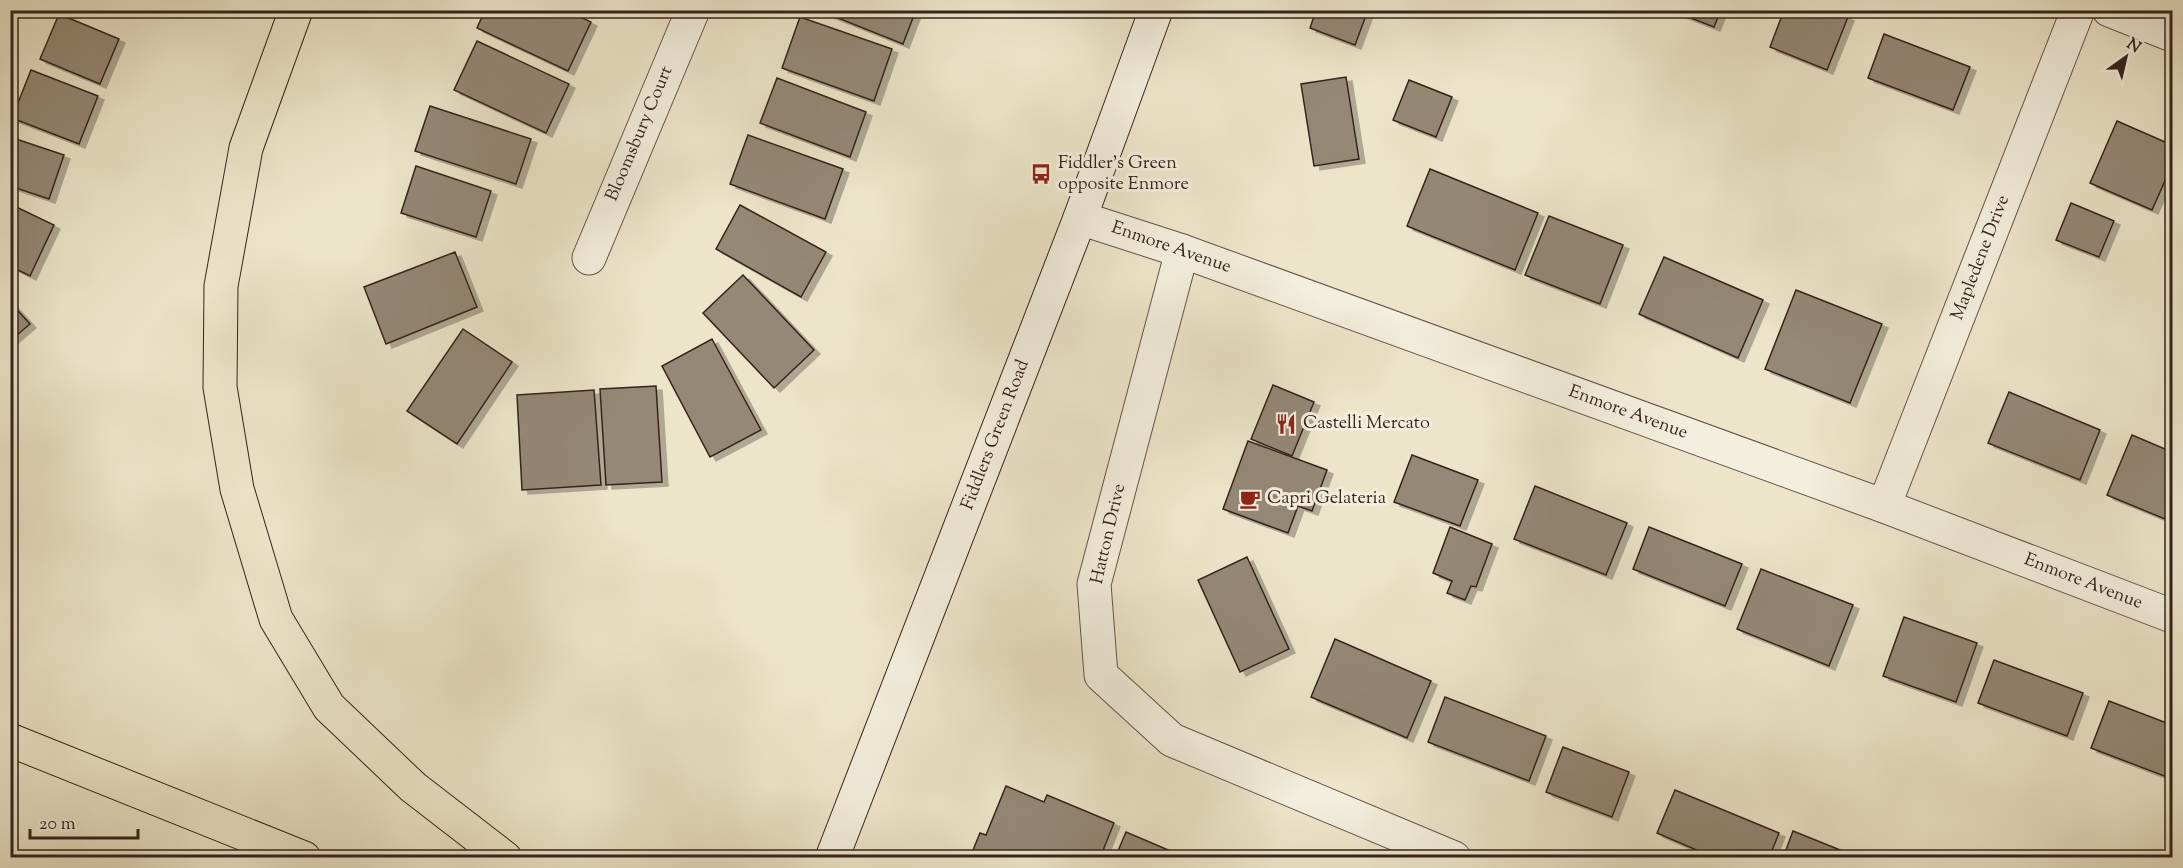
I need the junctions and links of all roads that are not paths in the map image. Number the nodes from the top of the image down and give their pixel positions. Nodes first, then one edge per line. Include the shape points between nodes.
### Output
1 (296, 10) edge
2 (693, 10) edge
3 (1156, 10) edge
4 (2078, 10) edge
5 (2109, 10) edge
6 (2172, 35) edge
7 (1080, 218) junction
8 (1182, 251) junction
9 (589, 258) dead end
10 (1884, 506) junction
11 (2172, 616) edge
12 (10, 740) edge
13 (304, 858) edge
14 (505, 858) edge
15 (832, 858) edge
16 (1454, 858) edge

1 - 14 highway via 246,148 221,286 220,387 237,489 276,619 330,706 413,787
2 - 9 street, Bloomsbury Court
3 - 7 street, Fiddlers Green Road
4 - 10 street, Mapledene Drive
5 - 6 street
7 - 8 street, Enmore Avenue
7 - 15 street, Fiddlers Green Road
8 - 10 street, Enmore Avenue
8 - 16 street, Hatton Drive via 1094,584 1101,675 1172,740
10 - 11 street, Enmore Avenue
12 - 13 highway

